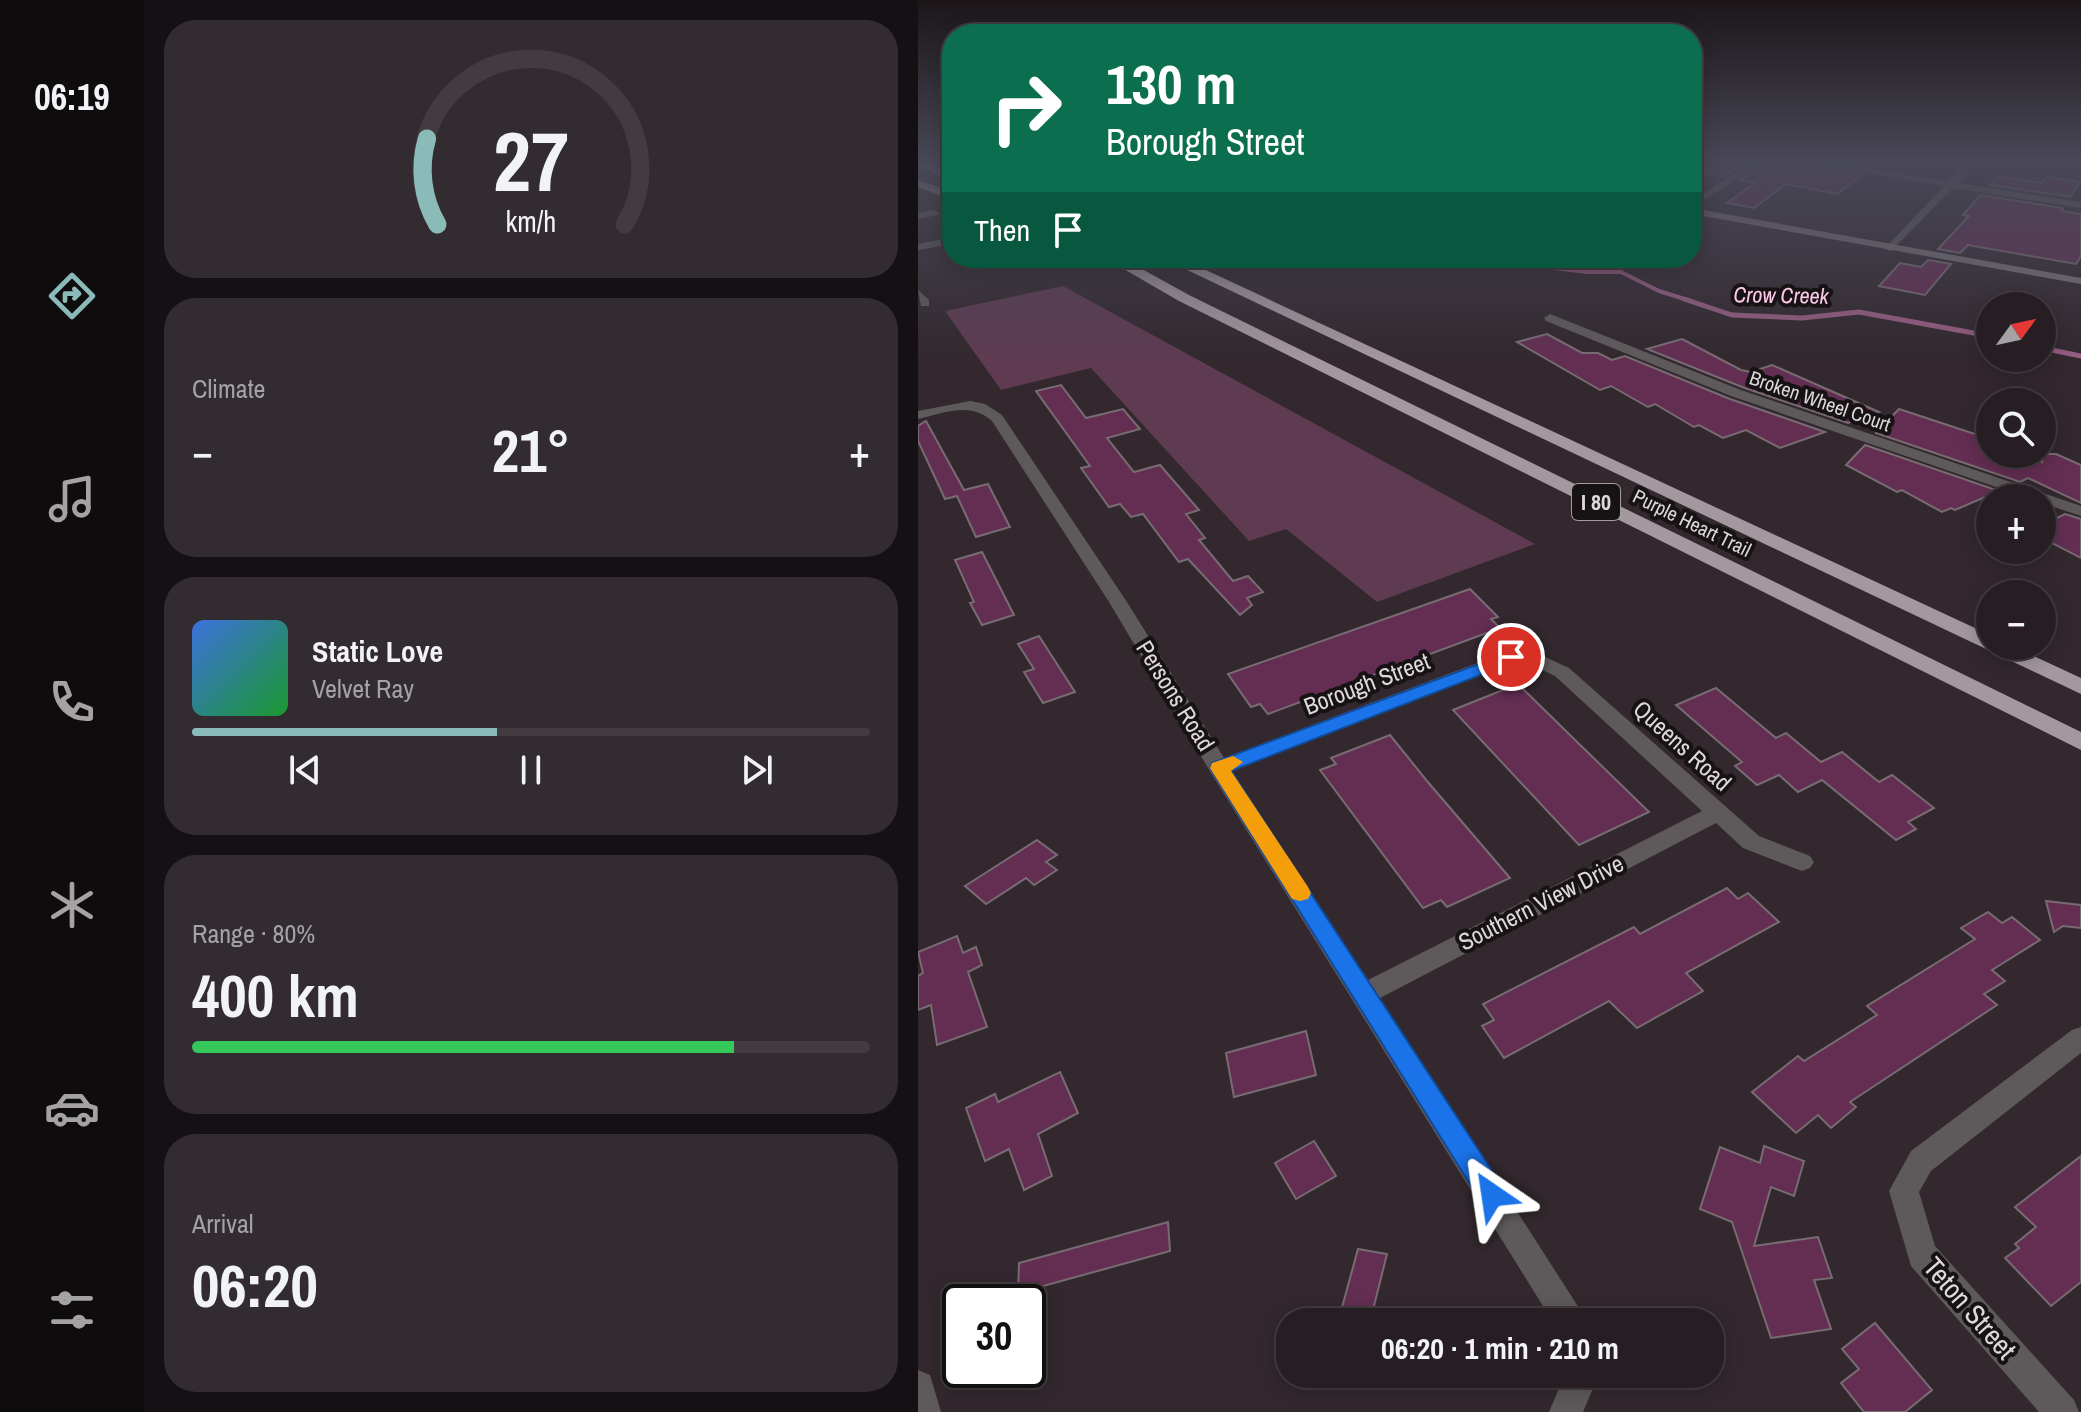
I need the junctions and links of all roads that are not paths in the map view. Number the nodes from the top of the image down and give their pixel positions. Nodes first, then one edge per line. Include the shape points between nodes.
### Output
1 (1791, 228) edge
2 (1909, 228) edge
3 (942, 242) edge
4 (918, 247) edge
5 (1891, 248) junction
6 (1130, 268) edge
7 (1191, 268) edge
8 (1205, 268) edge
9 (2081, 281) edge
10 (1289, 313) junction
11 (1550, 318) dead end
12 (918, 415) edge
13 (2081, 511) edge
14 (1976, 637) edge
15 (1534, 658) joint
16 (2024, 660) edge
17 (2081, 687) edge
18 (2081, 742) edge
19 (1219, 768) junction
20 (1716, 813) junction
21 (1802, 862) dead end
22 (1365, 993) junction
23 (2081, 1038) edge
24 (1563, 1308) edge
25 (918, 1387) edge
26 (1576, 1388) edge
27 (924, 1412) edge
28 (1566, 1412) edge
29 (2062, 1412) edge

1 - 5 street
2 - 5 street
3 - 4 street
5 - 9 street
6 - 18 highway, Purple Heart Trail / I 80
7 - 10 highway, Purple Heart Trail / I 80
8 - 10 highway
10 - 14 highway, Purple Heart Trail / I 80
11 - 13 street, Broken Wheel Court via 1736,393
12 - 19 street, Persons Road via 974,404 997,418
15 - 19 street, Borough Street via 1511,657
15 - 20 street, Queens Road via 1562,672
16 - 17 highway, Purple Heart Trail / I 80
19 - 22 street, Persons Road
20 - 21 street, Queens Road via 1751,842
20 - 22 street, Southern View Drive
22 - 24 street, Persons Road
23 - 29 street, Teton Street via 1921,1161 1904,1191 1922,1255
25 - 27 street
26 - 28 street

